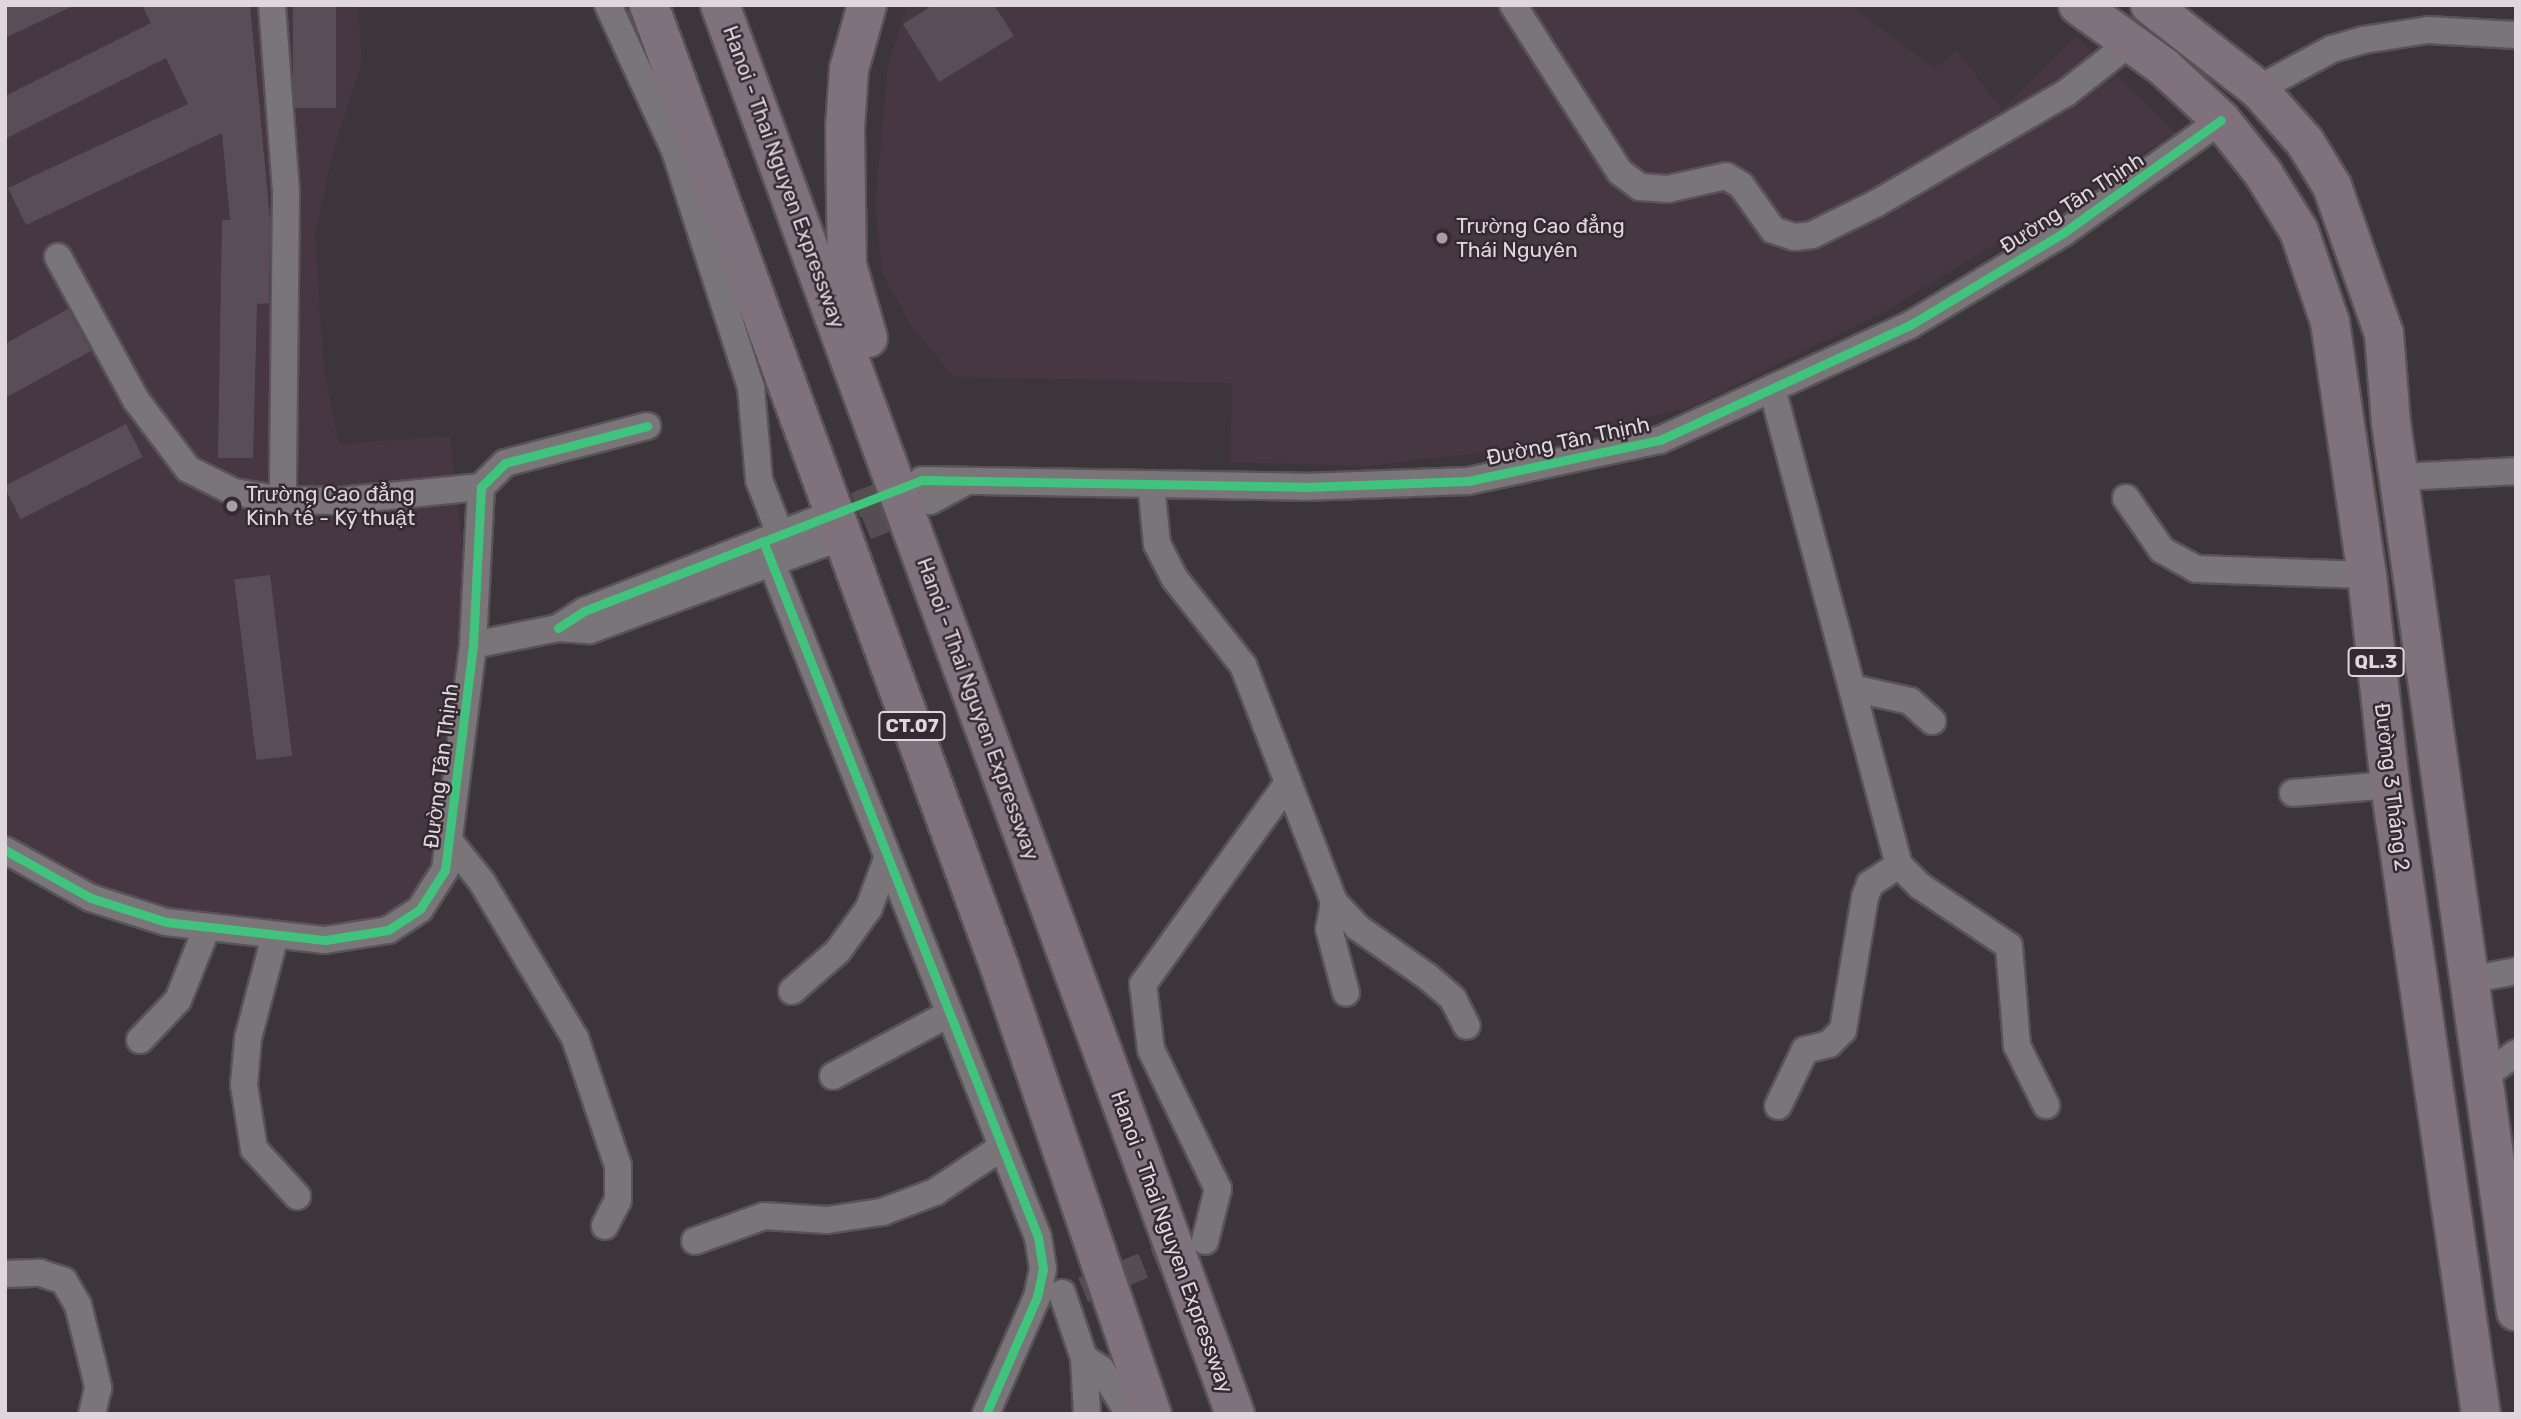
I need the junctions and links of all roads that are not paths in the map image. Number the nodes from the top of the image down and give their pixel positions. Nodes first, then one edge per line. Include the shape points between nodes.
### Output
1 (272, 5) edge
2 (608, 5) edge
3 (647, 5) edge
4 (720, 5) edge
5 (867, 5) edge
6 (1513, 5) edge
7 (2078, 5) edge
8 (2150, 5) edge
9 (2516, 35) edge
10 (2131, 42) junction
11 (2258, 89) junction
12 (2221, 120) junction
13 (58, 257) dead end
14 (1772, 388) junction
15 (2391, 423) junction
16 (647, 426) dead end
17 (2347, 430) junction
18 (2516, 471) edge
19 (2399, 477) junction
20 (1151, 484) junction
21 (481, 487) junction
22 (926, 490) tunnel mouth
23 (2126, 498) dead end
24 (283, 500) junction
25 (824, 530) tunnel mouth
26 (772, 547) junction
27 (2367, 575) junction
28 (473, 645) junction
29 (1856, 689) junction
30 (1932, 721) dead end
31 (1288, 783) junction
32 (2390, 785) junction
33 (2293, 793) dead end
34 (450, 842) junction
35 (5, 850) edge
36 (887, 859) junction
37 (1899, 865) junction
38 (1334, 902) junction
39 (206, 930) junction
40 (275, 936) junction
41 (1063, 946) junction
42 (2516, 971) edge
43 (2469, 980) junction
44 (792, 991) dead end
45 (1346, 993) dead end
46 (947, 1015) junction
47 (1467, 1027) dead end
48 (140, 1040) dead end
49 (2516, 1053) edge
50 (833, 1076) dead end
51 (2483, 1077) junction
52 (2046, 1105) dead end
53 (1779, 1106) dead end
54 (999, 1149) junction
55 (297, 1196) dead end
56 (605, 1226) dead end
57 (2510, 1226) edge
58 (695, 1241) dead end
59 (1205, 1241) dead end
60 (5, 1273) edge
61 (1061, 1293) junction
62 (2516, 1311) edge
63 (1084, 1358) junction
64 (92, 1414) edge
65 (986, 1414) edge
66 (1087, 1414) edge
67 (1129, 1414) edge
68 (1152, 1414) edge
69 (1235, 1414) edge
70 (2481, 1414) edge

1 - 24 street via 286,192
2 - 26 street via 675,151 751,387 759,480
3 - 68 highway, CT.07 via 1000,968
4 - 41 highway, Hanoi - Thai Nguyen Expressway / CT.07
5 - 41 highway via 849,69 847,265 877,373 979,653
6 - 10 street via 1620,172 1640,187 1668,189 1726,176 1741,185 1773,230 1794,237 1812,235 1877,204 2066,93
7 - 10 highway, Đường 3 Tháng 2 / QL.3
8 - 11 highway, QL.3
9 - 11 street via 2428,30 2363,40 2332,49
10 - 12 highway, Đường 3 Tháng 2 / QL.3
11 - 15 highway, QL.3 via 2305,142 2332,187 2358,251 2384,334
12 - 14 street, Đường Tân Thịnh via 2063,233 1910,325
12 - 17 highway, Đường 3 Tháng 2 / QL.3 via 2263,173 2298,231 2330,321
13 - 24 street via 136,400 188,469 234,492
14 - 20 street, Đường Tân Thịnh via 1660,440 1468,481 1304,488
14 - 29 street
15 - 17 highway
15 - 19 highway, QL.3
16 - 21 street via 505,463
17 - 27 highway, Đường 3 Tháng 2 / QL.3
18 - 19 street
19 - 43 highway, QL.3
20 - 22 street, Đường Tân Thịnh via 968,481
20 - 31 street via 1157,544 1175,579 1243,665
21 - 24 street via 340,501
21 - 28 street, Đường Tân Thịnh
23 - 27 street via 2162,551 2196,569
25 - 26 street
26 - 28 street via 590,630 558,628
26 - 36 street
27 - 32 highway, Đường 3 Tháng 2 / QL.3
28 - 34 street, Đường Tân Thịnh
29 - 30 street via 1910,701
29 - 37 street
31 - 38 street
31 - 59 street via 1143,984 1151,1050 1218,1189
32 - 33 street
32 - 70 highway, Đường 3 Tháng 2 / QL.3
34 - 40 street, Đường Tân Thịnh via 445,870 420,909 388,930 325,940
34 - 56 street via 508,923 575,1038 618,1166 618,1200
35 - 39 street, Đường Tân Thịnh via 91,898
36 - 44 street via 869,908 838,951
36 - 46 street
37 - 52 street via 1920,886 2009,946 2017,1046
37 - 53 street via 1870,884 1865,897 1843,1030 1829,1044 1805,1050
38 - 45 street via 1329,929
38 - 47 street via 1357,927 1453,999
39 - 40 street, Đường Tân Thịnh
39 - 48 street via 178,1000
40 - 55 street via 248,1038 244,1085 254,1149
41 - 69 highway, Hanoi - Thai Nguyen Expressway / CT.07
42 - 43 street
43 - 51 highway, QL.3
46 - 50 street
46 - 54 street
49 - 51 street
51 - 57 highway, QL.3
54 - 58 street via 934,1192 882,1212 827,1220 764,1216
54 - 61 street via 1038,1237 1043,1269
57 - 62 highway, QL.3
60 - 64 street via 40,1273 64,1282 78,1305 95,1374
61 - 63 street
61 - 65 street
63 - 66 street
63 - 67 street via 1101,1368

